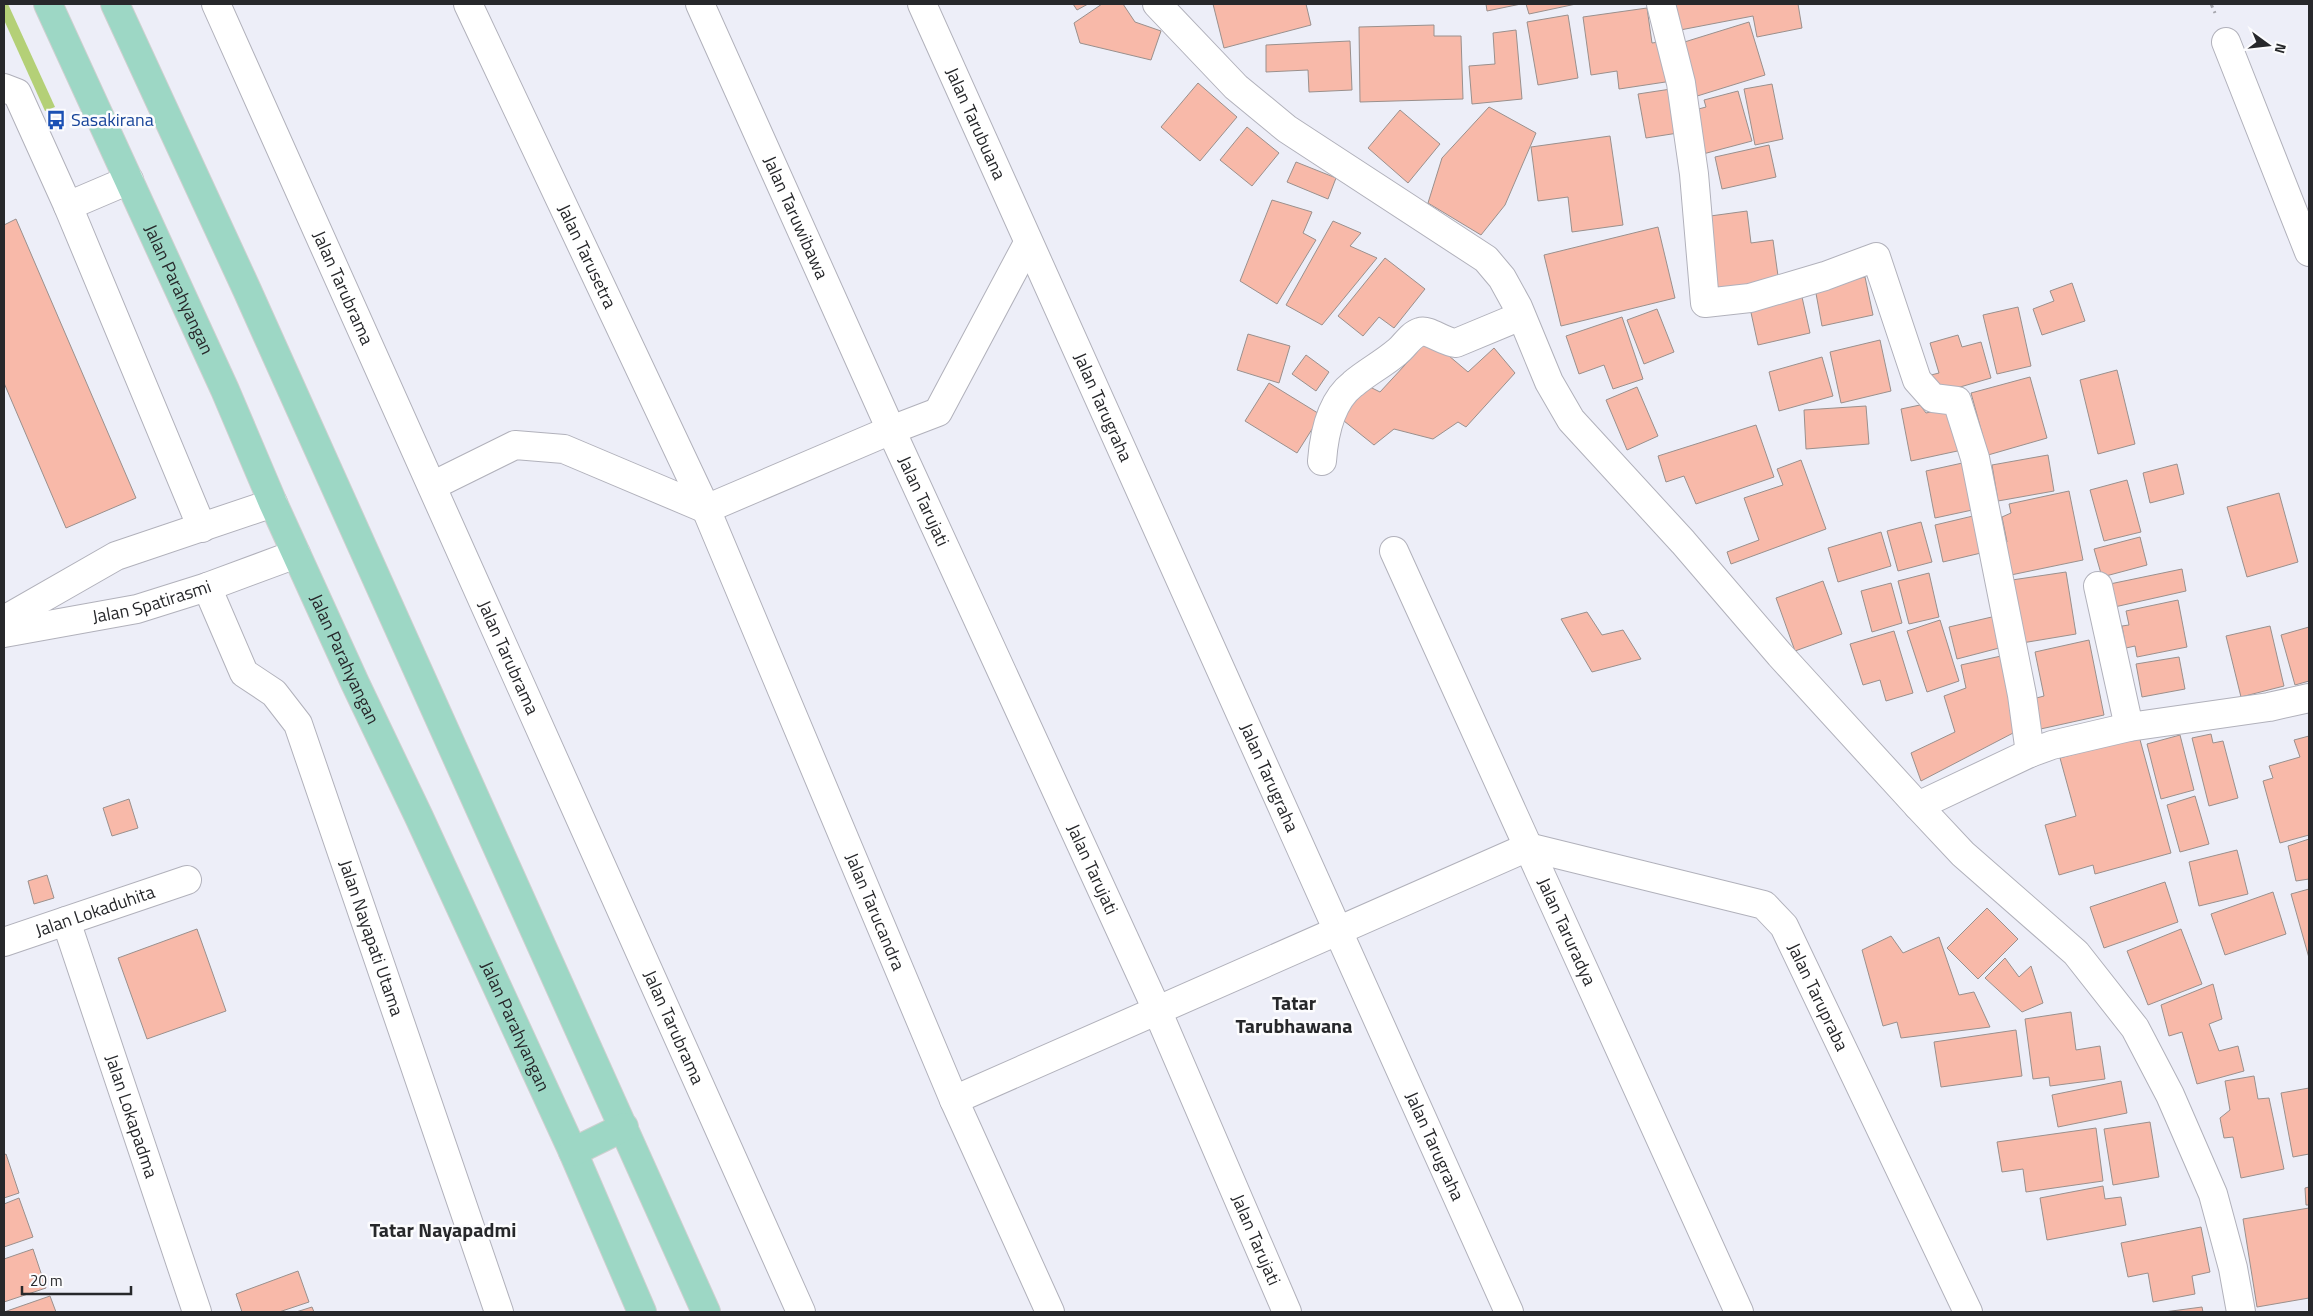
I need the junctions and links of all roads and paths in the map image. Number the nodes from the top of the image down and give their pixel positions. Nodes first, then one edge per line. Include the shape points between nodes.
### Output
1 (48, 4) edge
2 (115, 4) edge
3 (216, 4) edge
4 (468, 4) edge
5 (700, 4) edge
6 (922, 4) edge
7 (1157, 4) edge
8 (1661, 4) edge
9 (2226, 42) dead end
10 (4, 88) edge
11 (129, 180) junction
12 (68, 206) junction
13 (1028, 243) junction
14 (2309, 252) edge
15 (1521, 316) junction
16 (891, 430) junction
17 (1322, 461) dead end
18 (432, 486) junction
19 (273, 503) junction
20 (706, 509) junction
21 (202, 528) junction
22 (1394, 551) dead end
23 (296, 554) junction
24 (2098, 586) dead end
25 (208, 587) junction
26 (4, 620) edge
27 (4, 633) edge
28 (2309, 698) edge
29 (2129, 727) junction
30 (2030, 753) junction
31 (1918, 806) junction
32 (1528, 847) junction
33 (187, 880) dead end
34 (66, 921) junction
35 (1338, 930) junction
36 (4, 942) edge
37 (1157, 1010) junction
38 (954, 1100) junction
39 (624, 1127) junction
40 (573, 1152) junction
41 (198, 1312) edge
42 (499, 1312) edge
43 (642, 1312) edge
44 (706, 1312) edge
45 (800, 1312) edge
46 (1050, 1312) edge
47 (1287, 1312) edge
48 (1509, 1312) edge
49 (1739, 1312) edge
50 (1968, 1312) edge
51 (2241, 1312) edge

1 - 11 main road, Jalan Parahyangan
2 - 39 main road
3 - 18 street, Jalan Tarubrama
4 - 20 street, Jalan Tarusetra
5 - 16 street, Jalan Taruwibawa
6 - 13 street, Jalan Tarubuana
7 - 15 street via 1236,87 1287,129 1486,259 1502,278
8 - 30 street via 1681,83 1694,174 1705,303 1750,298 1876,257 1917,380 1933,398 1957,402 1975,458 2022,695
9 - 14 street
10 - 12 street via 17,93
11 - 12 street
11 - 19 main road, Jalan Parahyangan
12 - 21 street
13 - 16 street via 938,412
13 - 35 street, Jalan Tarugraha
15 - 17 street via 1456,343 1448,343 1421,331 1411,338 1341,396 1324,440
15 - 31 street via 1553,389 1571,420
16 - 20 street
16 - 37 street, Jalan Tarujati
18 - 20 street via 516,445 564,450
18 - 45 street, Jalan Tarubrama
19 - 21 street
19 - 23 main road, Jalan Parahyangan
20 - 38 street, Jalan Tarucandra
21 - 26 street via 116,556
22 - 32 street, Jalan Taruradya
23 - 25 street, Jalan Spatirasmi
23 - 40 main road, Jalan Parahyangan
24 - 29 street
25 - 27 street, Jalan Spatirasmi via 137,609
25 - 42 street, Jalan Nayapati Utama via 244,672 274,693 298,724
28 - 29 street via 2269,708
29 - 30 street
30 - 31 street
31 - 51 street via 1964,854 2076,954 2135,1028 2170,1095 2213,1194
32 - 35 street
32 - 49 street, Jalan Taruradya
32 - 50 street, Jalan Tarupraba via 1764,905 1784,926
33 - 34 street, Jalan Lokaduhita
34 - 36 street, Jalan Lokaduhita
34 - 41 street, Jalan Lokapadma
35 - 37 street
35 - 48 street, Jalan Tarugraha
37 - 38 street
37 - 47 street, Jalan Tarujati
38 - 46 street, Jalan Tarucandra
39 - 40 main road
39 - 44 main road
40 - 43 main road, Jalan Parahyangan

